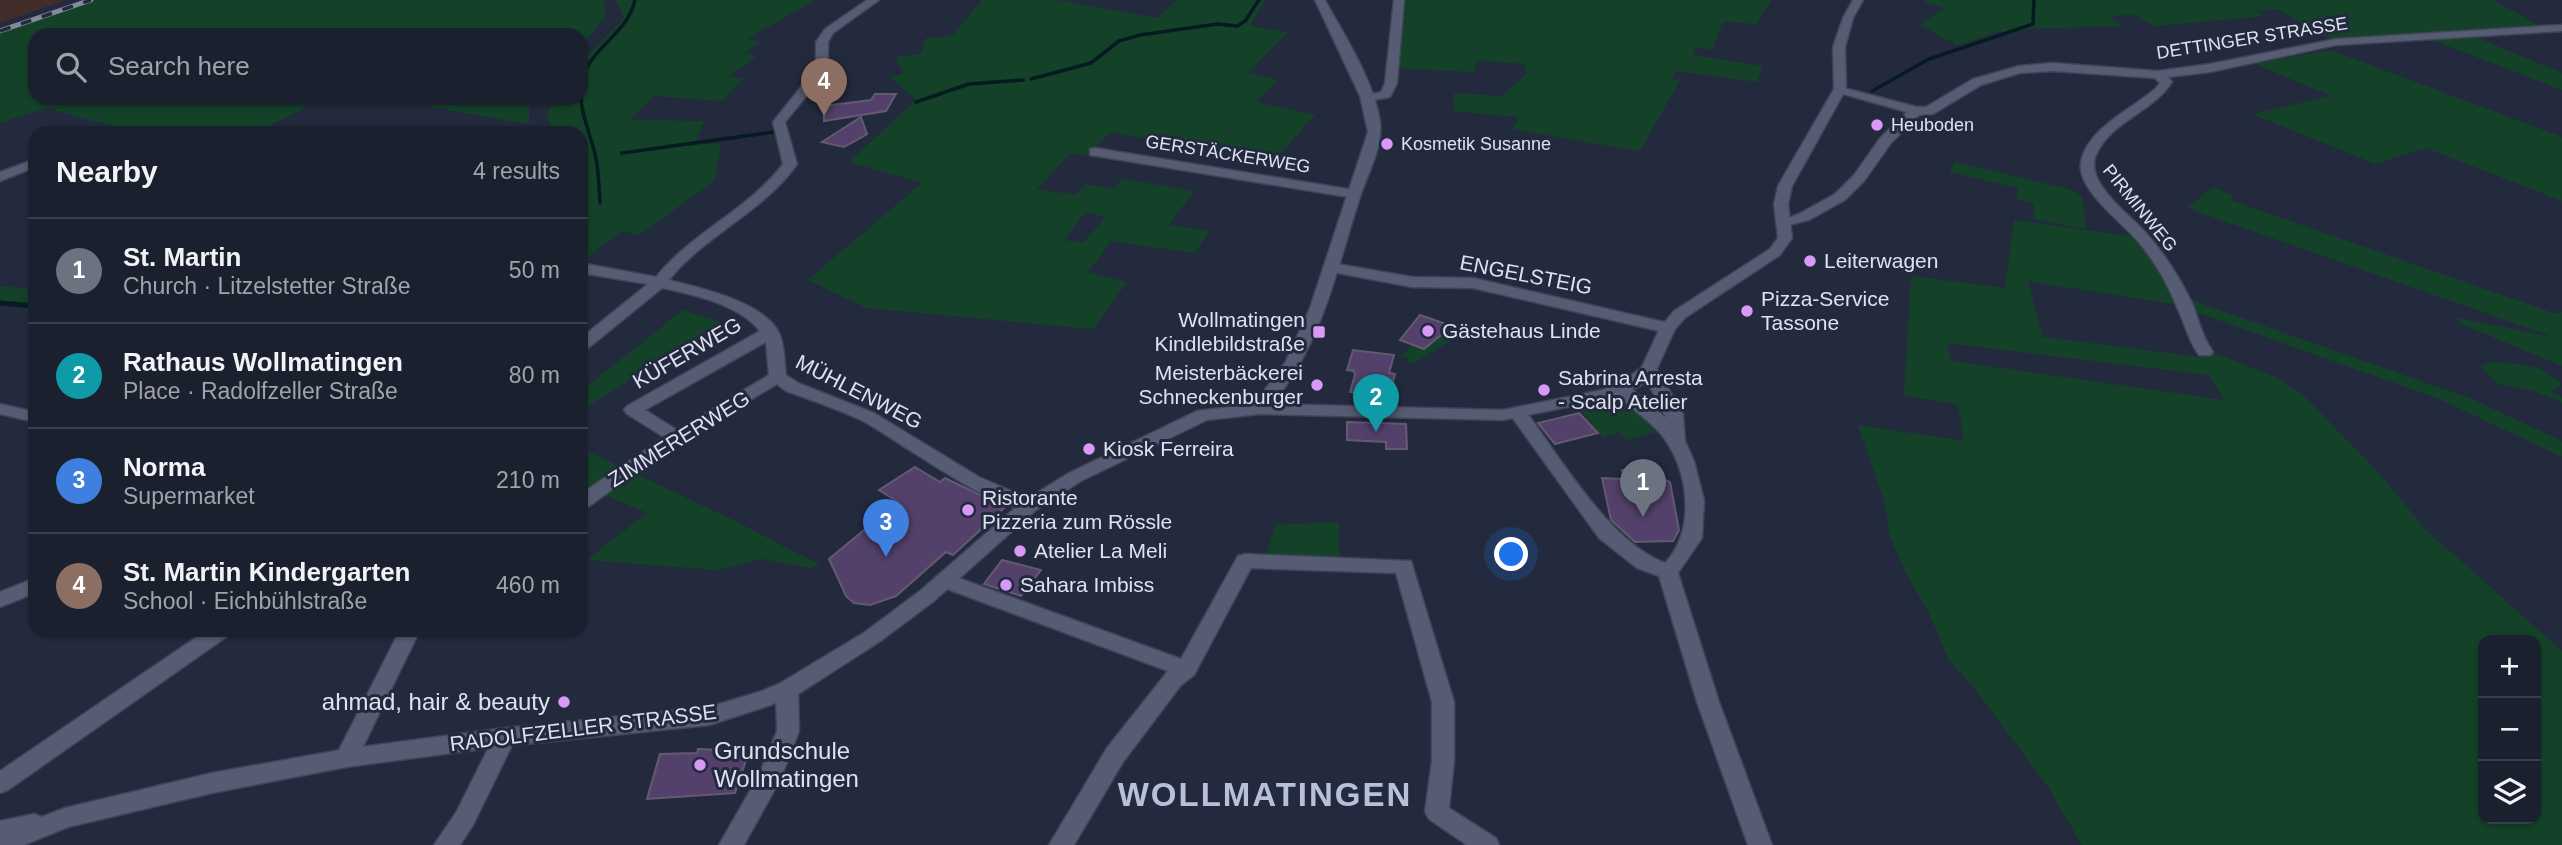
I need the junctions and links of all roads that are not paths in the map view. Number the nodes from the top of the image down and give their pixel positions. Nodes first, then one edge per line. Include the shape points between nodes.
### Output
1 (874, 0) edge
2 (1320, 0) edge
3 (1399, 0) edge
4 (1858, 0) edge
5 (2562, 28) edge
6 (2158, 75) junction
7 (1840, 89) junction
8 (1368, 99) junction
9 (1916, 111) junction
10 (1095, 152) dead end
11 (28, 166) edge
12 (0, 177) edge
13 (1354, 194) junction
14 (1784, 222) junction
15 (1332, 268) junction
16 (588, 269) edge
17 (660, 282) junction
18 (1668, 328) junction
19 (771, 332) junction
20 (588, 340) edge
21 (2205, 352) dead end
22 (1649, 369) junction
23 (778, 377) junction
24 (1626, 386) junction
25 (0, 408) edge
26 (1259, 409) junction
27 (1518, 413) junction
28 (28, 415) edge
29 (1675, 435) junction
30 (676, 437) junction
31 (588, 498) edge
32 (1028, 506) junction
33 (1668, 572) junction
34 (946, 581) junction
35 (28, 588) edge
36 (0, 600) edge
37 (212, 637) edge
38 (407, 637) edge
39 (1186, 669) junction
40 (787, 690) junction
41 (505, 737) junction
42 (346, 758) junction
43 (0, 783) edge
44 (65, 818) junction
45 (0, 831) edge
46 (0, 844) edge
47 (446, 845) edge
48 (731, 845) edge
49 (1061, 845) edge
50 (1488, 845) edge
51 (1760, 845) edge

1 - 17 street via 829,31 822,42 822,62 779,122 790,164 780,181 705,236
2 - 8 street
3 - 8 street via 1391,83 1386,94
4 - 7 street via 1839,47
5 - 6 street, DETTINGER STRASSE via 2336,42
6 - 9 street, DETTINGER STRASSE via 2053,67 2019,70 1977,82 1929,111
6 - 21 street, PIRMINWEG via 2166,82 2159,95 2137,106 2105,135 2087,157 2086,173 2156,258 2185,306 2196,342
7 - 9 street
7 - 14 street, RADOLFZELLER STRASSE via 1788,176 1781,204
8 - 13 street via 1374,127
9 - 14 street, DETTINGER STRASSE via 1840,197 1804,217
10 - 13 street, GERSTÄCKERWEG
11 - 12 street
13 - 15 street
14 - 18 street, RADOLFZELLER STRASSE via 1784,237 1776,252 1693,303
15 - 18 street, ENGELSTEIG via 1412,282 1473,283
15 - 26 street via 1293,365
16 - 17 street
17 - 19 street via 721,300
17 - 20 street
18 - 22 street, RADOLFZELLER STRASSE
19 - 23 street, MÜHLENWEG
19 - 30 street, KÜFERWEG via 633,410
22 - 24 street, RADOLFZELLER STRASSE
22 - 29 street via 1674,414
23 - 30 street, ZIMMERERWEG
23 - 32 street, MÜHLENWEG via 792,387 868,416 972,481
24 - 27 street, RADOLFZELLER STRASSE
24 - 29 street
25 - 28 street
26 - 27 street, RADOLFZELLER STRASSE
26 - 32 street, RADOLFZELLER STRASSE via 1203,415 1178,425
27 - 33 street via 1606,533 1644,564
29 - 33 street via 1696,498 1698,523 1682,559
30 - 31 street, ZIMMERERWEG
32 - 34 street, RADOLFZELLER STRASSE
33 - 51 street via 1708,702
34 - 39 street
34 - 40 street, RADOLFZELLER STRASSE via 872,638
35 - 36 street
37 - 43 street
38 - 42 street
39 - 49 street via 1173,679 1115,755
39 - 50 street via 1245,561 1404,566 1443,702 1444,761 1437,812
40 - 41 street, RADOLFZELLER STRASSE via 709,716
40 - 48 street via 788,731 769,778
41 - 42 street, RADOLFZELLER STRASSE
41 - 47 street via 465,818
42 - 44 street, RADOLFZELLER STRASSE via 212,783
44 - 45 street
44 - 46 street

